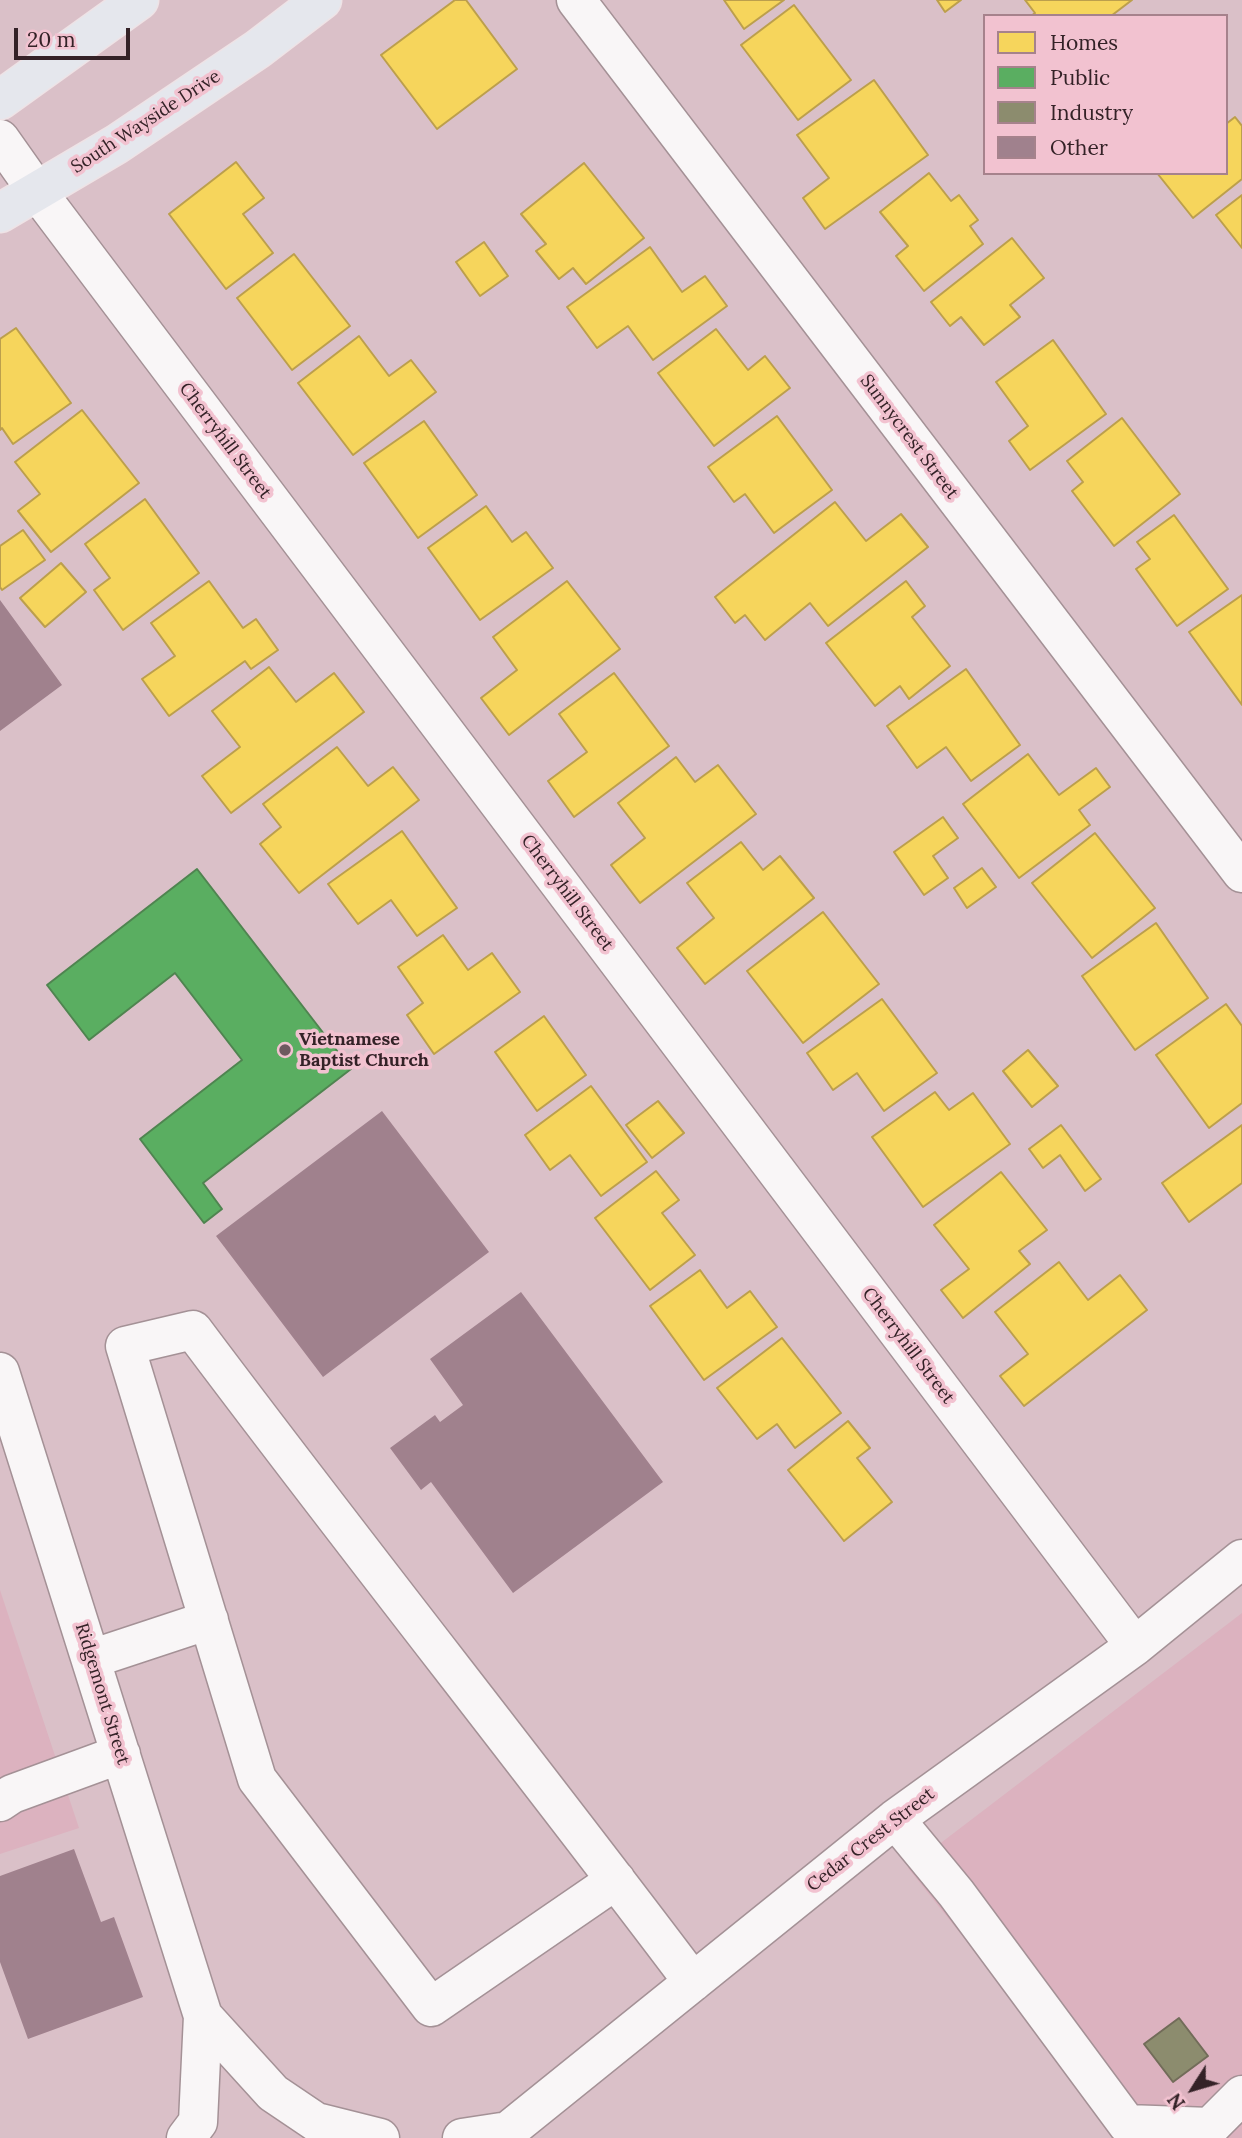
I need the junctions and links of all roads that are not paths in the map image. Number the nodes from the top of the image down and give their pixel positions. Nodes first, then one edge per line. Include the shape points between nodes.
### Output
1 (139, 0) edge
2 (322, 0) edge
3 (576, 0) edge
4 (0, 100) edge
5 (0, 139) edge
6 (36, 190) junction
7 (0, 213) edge
8 (1242, 873) edge
9 (0, 1372) edge
10 (1238, 1571) edge
11 (209, 1620) junction
12 (1135, 1647) junction
13 (91, 1659) junction
14 (121, 1754) junction
15 (4, 1789) edge
16 (895, 1819) junction
17 (616, 1880) junction
18 (693, 1982) junction
19 (203, 2016) junction
20 (1242, 2095) edge
21 (502, 2136) edge
22 (186, 2138) edge
23 (380, 2138) edge
24 (462, 2138) edge

1 - 4 main road
2 - 6 main road, South Wayside Drive via 117,144
3 - 8 street, Sunnycrest Street
5 - 6 street, Cherryhill Street
6 - 7 main road, South Wayside Drive
6 - 12 street, Cherryhill Street
9 - 13 street, Ridgemont Street
10 - 12 street, Cedar Crest Street
11 - 13 street
11 - 17 street via 257,1779 432,2007
11 - 17 street via 125,1346 193,1330
12 - 16 street, Cedar Crest Street
13 - 14 street, Ridgemont Street
14 - 15 street
14 - 19 street, Ridgemont Street
16 - 18 street, Cedar Crest Street
16 - 20 street via 956,1893 1127,2124 1210,2127
17 - 18 street
18 - 21 street, Cedar Crest Street
19 - 22 street, Ridgemont Street via 198,2122
19 - 23 street, Ridgemont Street via 273,2093 316,2122
21 - 24 street

